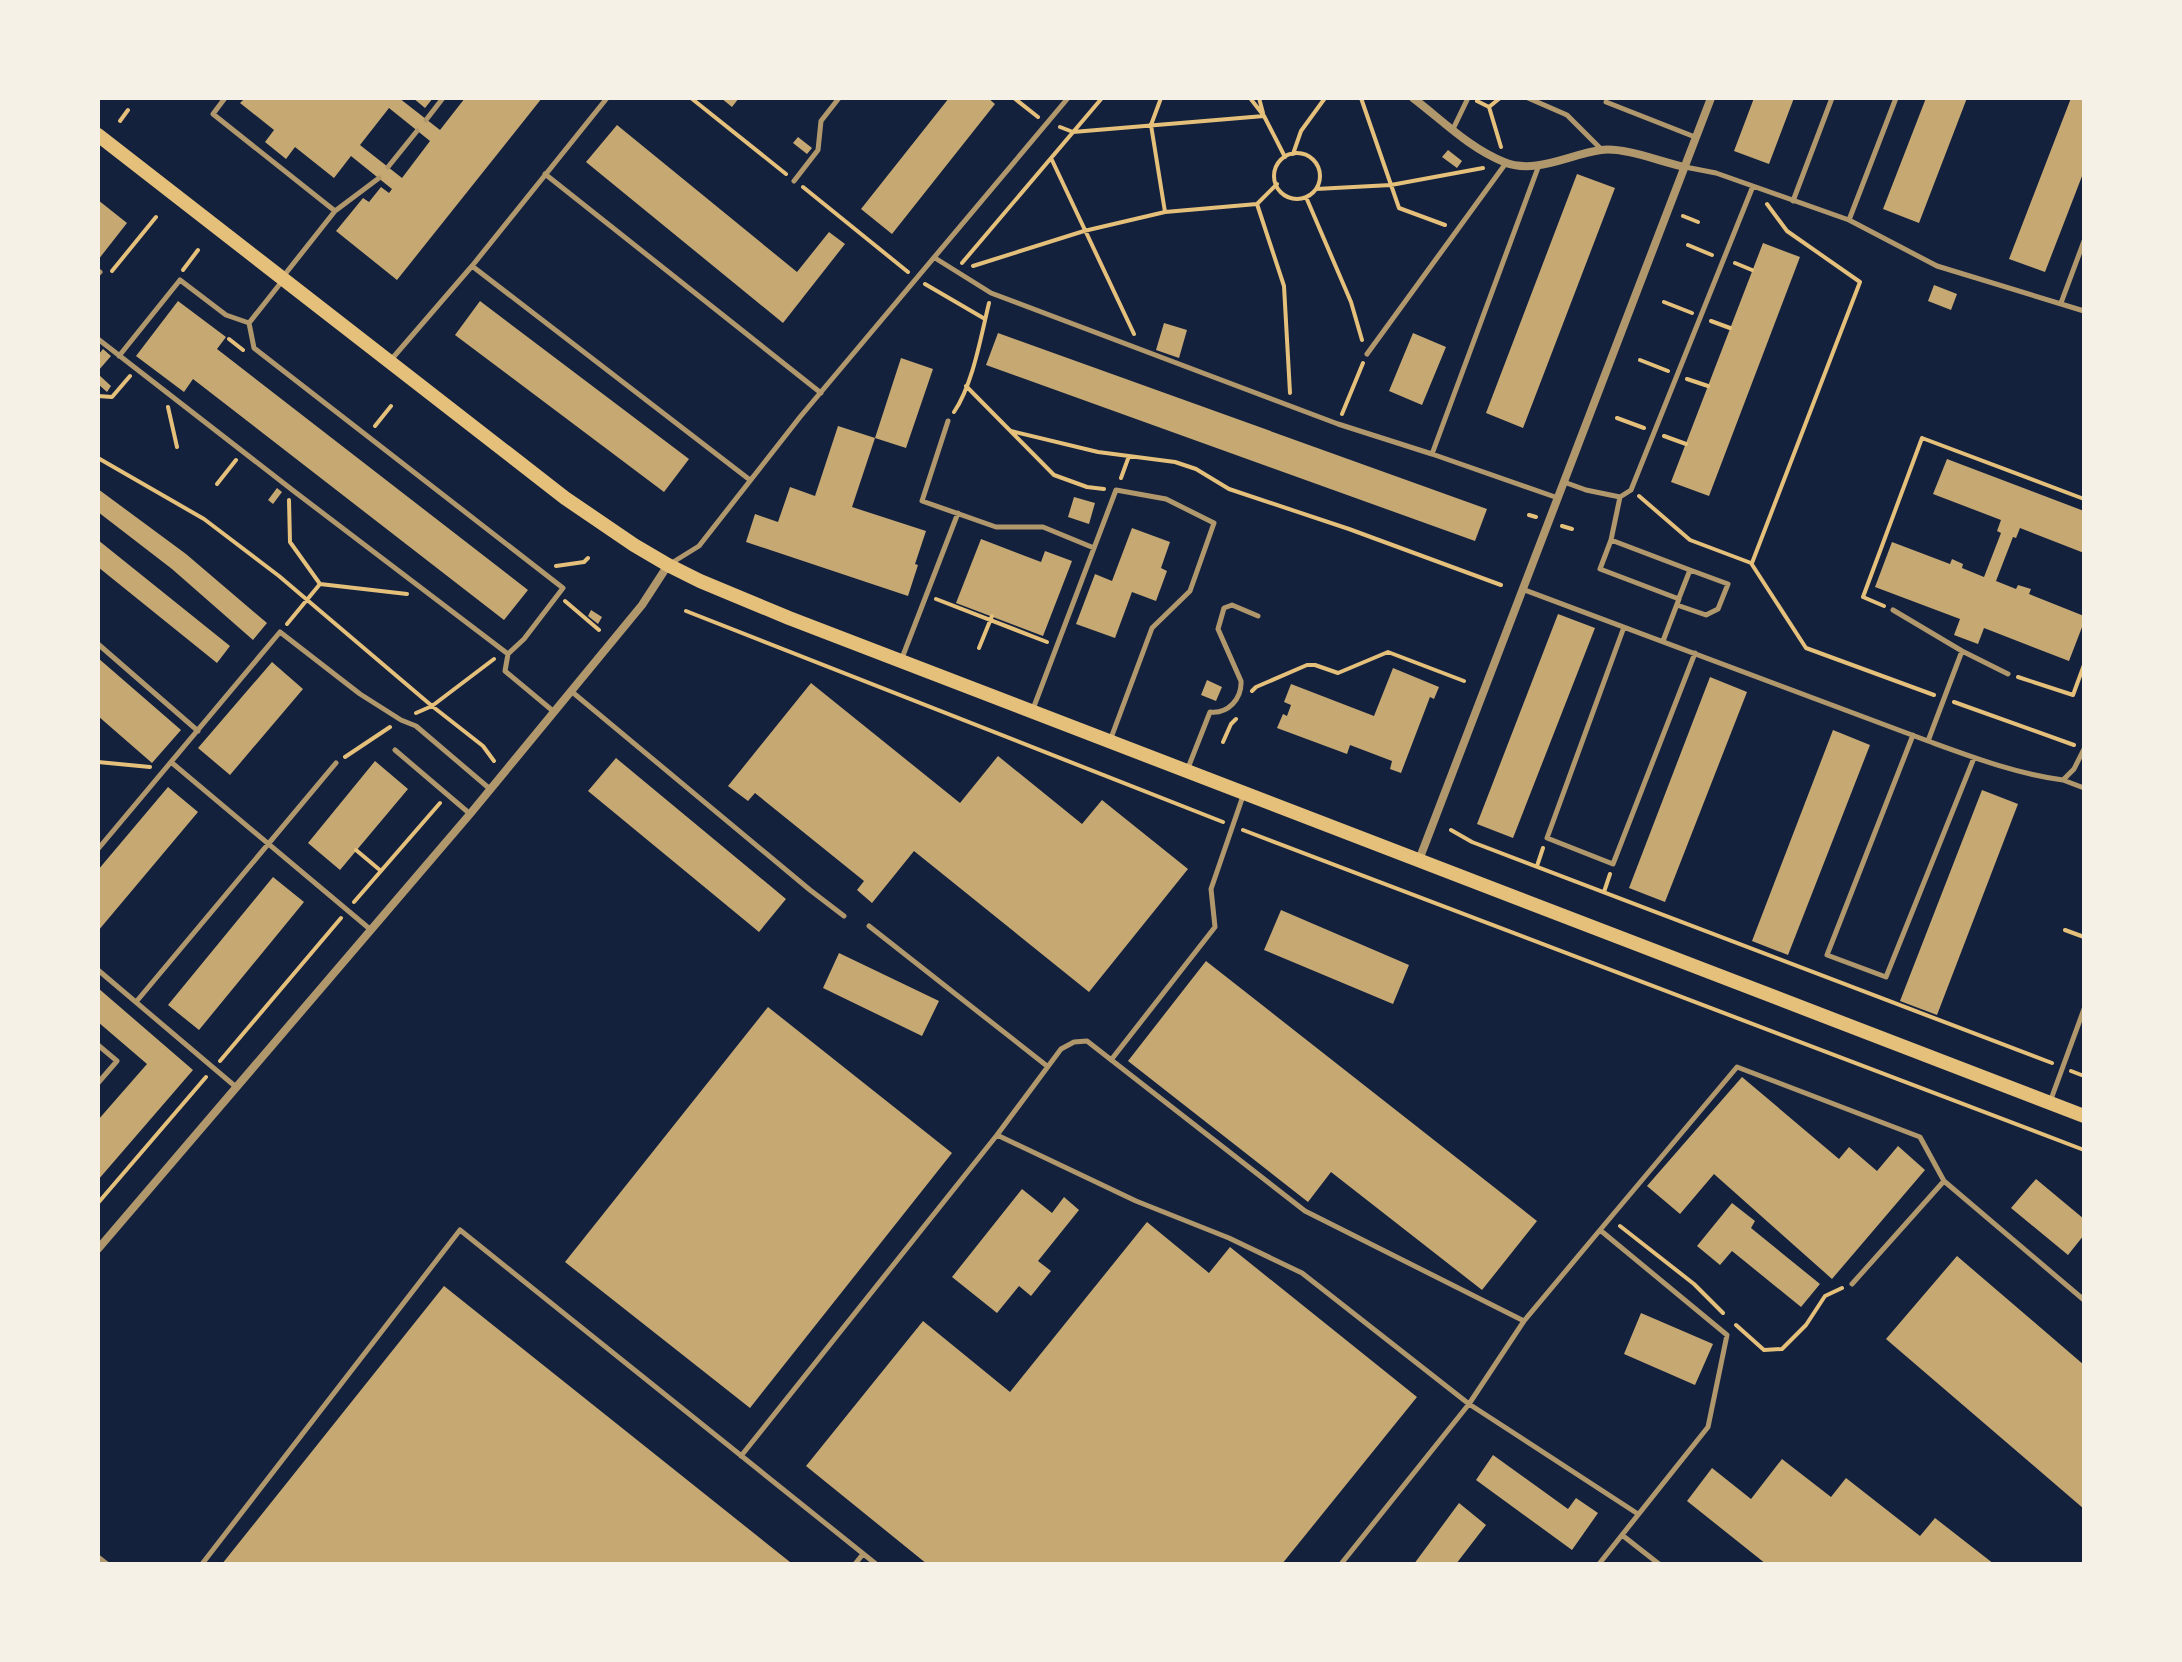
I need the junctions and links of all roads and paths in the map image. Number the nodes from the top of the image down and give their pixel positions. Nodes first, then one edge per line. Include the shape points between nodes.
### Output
1 (225, 98) edge
2 (443, 98) edge
3 (607, 98) edge
4 (691, 98) edge
5 (839, 98) edge
6 (1014, 98) edge
7 (1068, 98) edge
8 (1102, 98) edge
9 (1161, 98) edge
10 (1250, 98) edge
11 (1259, 98) edge
12 (1325, 98) edge
13 (1361, 98) edge
14 (1413, 98) edge
15 (1469, 98) edge
16 (1500, 98) edge
17 (1528, 98) edge
18 (1711, 98) edge
19 (1832, 98) edge
20 (1896, 98) edge
21 (1606, 102) dead end
22 (1489, 107) junction
23 (128, 110) dead end
24 (1264, 116) junction
25 (426, 120) dead end
26 (120, 121) dead end
27 (1049, 124) junction
28 (1151, 125) junction
29 (1453, 130) junction
30 (417, 131) dead end
31 (1073, 132) junction
32 (98, 135) edge
33 (1696, 137) junction
34 (1601, 150) junction
35 (1293, 154) junction
36 (1285, 157) junction
37 (1051, 158) junction
38 (1506, 163) junction
39 (1539, 164) junction
40 (388, 167) dead end
41 (1685, 167) junction
42 (545, 174) junction
43 (379, 178) dead end
44 (794, 181) junction
45 (1277, 184) junction
46 (1391, 185) junction
47 (1753, 186) junction
48 (1316, 189) junction
49 (1306, 197) junction
50 (1793, 201) junction
51 (1257, 204) junction
52 (335, 211) junction
53 (1165, 212) junction
54 (1683, 216) dead end
55 (156, 217) dead end
56 (1849, 220) junction
57 (1698, 222) dead end
58 (1457, 230) junction
59 (1084, 231) junction
60 (2084, 241) edge
61 (1688, 245) dead end
62 (198, 250) dead end
63 (935, 258) junction
64 (1724, 259) junction
65 (472, 266) junction
66 (1752, 270) dead end
67 (955, 271) junction
68 (99, 273) edge
69 (282, 279) junction
70 (918, 279) junction
71 (180, 280) junction
72 (991, 293) junction
73 (1664, 302) dead end
74 (2061, 303) junction
75 (2084, 311) edge
76 (1700, 316) junction
77 (985, 319) junction
78 (249, 323) junction
79 (1730, 328) dead end
80 (98, 339) edge
81 (1142, 350) junction
82 (1367, 354) junction
83 (119, 356) junction
84 (1640, 360) dead end
85 (389, 361) junction
86 (135, 369) junction
87 (1677, 375) junction
88 (966, 386) junction
89 (1708, 386) dead end
90 (821, 393) junction
91 (98, 396) edge
92 (1291, 405) junction
93 (391, 406) dead end
94 (167, 410) dead end
95 (1617, 418) dead end
96 (948, 421) joint
97 (1338, 424) junction
98 (1011, 431) junction
99 (1654, 432) junction
100 (367, 435) junction
101 (1686, 444) dead end
102 (177, 447) dead end
103 (242, 451) junction
104 (1432, 454) junction
105 (1129, 456) junction
106 (98, 458) edge
107 (750, 480) junction
108 (1564, 482) junction
109 (217, 484) dead end
110 (1116, 490) junction
111 (1631, 490) junction
112 (1620, 497) junction
113 (1558, 498) junction
114 (2084, 499) edge
115 (288, 501) dead end
116 (958, 513) junction
117 (1529, 515) dead end
118 (1536, 517) dead end
119 (1562, 526) dead end
120 (1572, 529) dead end
121 (1611, 540) junction
122 (1094, 548) junction
123 (588, 558) dead end
124 (1751, 563) junction
125 (668, 565) junction
126 (1690, 570) junction
127 (544, 572) junction
128 (320, 584) junction
129 (1501, 585) dead end
130 (1522, 589) junction
131 (558, 595) junction
132 (926, 596) junction
133 (433, 598) junction
134 (306, 599) junction
135 (1678, 602) junction
136 (1893, 610) joint
137 (686, 611) dead end
138 (1258, 616) dead end
139 (991, 618) junction
140 (1624, 627) junction
141 (599, 630) dead end
142 (280, 632) junction
143 (1663, 641) junction
144 (98, 644) edge
145 (1057, 646) junction
146 (979, 648) dead end
147 (1962, 651) junction
148 (1695, 653) junction
149 (508, 654) junction
150 (901, 660) junction
151 (2084, 665) edge
152 (2008, 674) joint
153 (1464, 681) dead end
154 (571, 691) junction
155 (1944, 699) junction
156 (1249, 700) dead end
157 (432, 706) junction
158 (1033, 710) junction
159 (554, 712) junction
160 (1240, 716) dead end
161 (401, 720) junction
162 (198, 731) junction
163 (1913, 735) junction
164 (1110, 740) junction
165 (1928, 741) junction
166 (1223, 742) dead end
167 (2084, 749) edge
168 (395, 750) dead end
169 (1974, 758) junction
170 (494, 761) dead end
171 (98, 762) edge
172 (171, 762) junction
173 (336, 763) joint
174 (1187, 770) junction
175 (162, 773) junction
176 (2063, 780) junction
177 (2084, 788) edge
178 (490, 790) junction
179 (1244, 792) junction
180 (447, 794) junction
181 (470, 814) junction
182 (1232, 826) junction
183 (1451, 830) dead end
184 (1547, 838) junction
185 (269, 844) junction
186 (98, 849) edge
187 (356, 850) dead end
188 (1419, 860) junction
189 (1613, 864) junction
190 (1537, 866) junction
191 (381, 871) junction
192 (1604, 892) junction
193 (347, 910) junction
194 (844, 916) dead end
195 (869, 926) dead end
196 (2065, 930) dead end
197 (372, 931) junction
198 (2084, 937) edge
199 (98, 970) edge
200 (136, 1002) junction
201 (2084, 1009) edge
202 (98, 1045) edge
203 (1111, 1060) junction
204 (1047, 1066) junction
205 (2063, 1067) junction
206 (214, 1068) junction
207 (2084, 1076) edge
208 (98, 1083) edge
209 (237, 1088) junction
210 (2050, 1103) junction
211 (2084, 1116) edge
212 (997, 1135) junction
213 (2084, 1150) edge
214 (1944, 1181) junction
215 (98, 1203) edge
216 (1610, 1218) junction
217 (1600, 1230) junction
218 (98, 1249) edge
219 (1852, 1284) joint
220 (2084, 1300) edge
221 (1726, 1316) dead end
222 (1524, 1321) junction
223 (1735, 1324) dead end
224 (1469, 1404) junction
225 (741, 1456) junction
226 (1638, 1514) junction
227 (1622, 1535) junction
228 (863, 1554) junction
229 (98, 1557) edge
230 (107, 1564) edge
231 (202, 1564) edge
232 (855, 1564) edge
233 (876, 1564) edge
234 (1341, 1564) edge
235 (1599, 1564) edge
236 (1659, 1564) edge

1 - 52 lane via 213,114
2 - 25 lane
3 - 42 lane
4 - 44 path
5 - 44 lane via 821,121 818,150
6 - 27 path
7 - 27 lane
8 - 31 path
9 - 28 path
10 - 24 path
11 - 24 path
12 - 35 path via 1301,131
13 - 46 path
14 - 29 street
15 - 22 path
15 - 29 lane
16 - 22 path
17 - 34 lane via 1567,115
18 - 33 street
19 - 50 lane
20 - 56 lane
21 - 33 lane
22 - 38 path
23 - 26 path
24 - 28 path
24 - 36 path
27 - 31 path
27 - 63 lane
28 - 31 path
28 - 53 path
29 - 38 street
30 - 40 lane
31 - 37 path
32 - 69 main road
33 - 41 street
34 - 39 street
34 - 41 street
35 - 36 path
35 - 48 path via 1305,154 1317,164
36 - 45 path via 1277,165
37 - 59 path
37 - 67 path
38 - 39 street
38 - 46 path
38 - 58 lane
39 - 104 lane
41 - 47 lane
41 - 108 street
42 - 65 lane
42 - 90 lane
43 - 52 lane
44 - 70 path
45 - 49 path via 1283,194
45 - 51 path
46 - 48 path
46 - 58 path via 1399,208
47 - 50 lane
47 - 64 lane
47 - 124 path via 1787,231 1860,282
48 - 49 path
49 - 82 path
50 - 56 lane
51 - 53 path
51 - 92 path via 1284,286
52 - 69 lane
53 - 59 path
54 - 57 path
55 - 68 path via 113,270
56 - 74 lane via 1937,266
58 - 82 lane
59 - 67 path
59 - 81 path
60 - 74 lane
61 - 64 path
62 - 71 path
63 - 67 lane
63 - 70 lane
64 - 66 path
64 - 76 lane
65 - 85 lane
65 - 107 lane
67 - 72 lane
69 - 78 lane
69 - 85 main road
70 - 77 path
70 - 90 lane
71 - 78 lane via 226,315
71 - 83 lane
72 - 77 path
72 - 81 lane
73 - 76 path
74 - 75 lane
76 - 79 path
76 - 87 lane
77 - 88 path
78 - 100 lane via 254,348
80 - 83 lane
81 - 92 lane
82 - 97 path
83 - 86 lane
84 - 87 path
85 - 125 main road via 565,498
86 - 91 path via 112,397
86 - 103 lane
87 - 89 path
87 - 99 lane
88 - 96 path
88 - 98 path
90 - 107 lane
92 - 97 lane
93 - 100 path
94 - 102 path
95 - 99 path
96 - 116 lane via 922,501
97 - 104 lane
98 - 105 path
98 - 110 path via 1054,475
99 - 101 path
99 - 111 lane
100 - 127 lane
103 - 109 path
103 - 133 lane
104 - 113 lane
105 - 110 path
105 - 129 path via 1196,469 1229,489
106 - 134 path via 204,519
107 - 125 lane via 699,546
108 - 112 lane
108 - 113 street
110 - 122 lane
110 - 164 lane via 1166,499 1214,523 1190,591 1152,628
111 - 112 lane
111 - 124 path via 1690,540
112 - 121 lane
113 - 130 street
114 - 136 path via 1922,438 1863,597
115 - 128 path via 290,542
116 - 122 lane via 996,527 1043,527
116 - 132 lane
117 - 118 path
119 - 120 path
121 - 126 lane
121 - 135 lane via 1600,569
122 - 145 lane
123 - 127 path
124 - 155 path via 1806,648
125 - 150 main road
125 - 154 street
126 - 135 lane
126 - 135 lane via 1728,584 1718,609 1706,615
127 - 131 lane via 563,588
128 - 133 path
128 - 134 path
130 - 140 lane
130 - 188 street
131 - 141 path
131 - 149 lane
132 - 139 path
132 - 150 lane
133 - 149 lane
134 - 142 path
134 - 157 path
135 - 143 lane
136 - 147 lane
137 - 182 path
138 - 174 lane via 1232,605 1224,608 1218,629 1241,688 1228,709 1210,712
139 - 145 path
139 - 146 path
140 - 143 lane
140 - 184 lane
142 - 161 lane
142 - 162 lane
143 - 148 lane
144 - 162 lane
145 - 158 lane
147 - 152 lane
147 - 155 lane
148 - 163 lane
148 - 189 lane
149 - 157 path via 493,659
149 - 159 lane via 505,671
150 - 158 main road
151 - 152 path via 2073,695
153 - 156 path via 1388,652 1338,673 1307,665 1254,688
154 - 159 street
154 - 194 lane
155 - 165 lane
155 - 167 path
157 - 161 path
157 - 170 path
158 - 164 main road
159 - 178 street
160 - 166 path
161 - 173 path
161 - 178 lane via 416,726
162 - 172 lane
163 - 165 lane
163 - 169 lane via 1827,955 1886,977
164 - 174 main road
165 - 169 lane
167 - 176 lane
168 - 180 lane
169 - 176 lane
171 - 175 path via 152,767
172 - 175 lane
172 - 185 lane
173 - 185 lane
174 - 179 main road
175 - 186 lane
176 - 177 lane
178 - 181 street
179 - 182 lane
179 - 188 main road
180 - 181 lane
180 - 191 path
181 - 197 street
182 - 203 lane via 1211,889 1215,927
182 - 213 path
183 - 190 path
184 - 189 lane
184 - 190 path
185 - 193 lane
185 - 200 lane
187 - 191 path
188 - 210 main road
189 - 192 path
190 - 192 path
191 - 193 path
192 - 205 path
193 - 197 lane
193 - 206 path
195 - 204 lane
196 - 198 path
197 - 209 street
199 - 200 lane
200 - 206 lane
201 - 205 lane
202 - 208 lane via 117,1061
203 - 204 lane via 1087,1041 1074,1042
203 - 222 lane via 1305,1211
204 - 212 lane
205 - 207 path
205 - 210 lane
206 - 209 lane
206 - 215 path
209 - 218 street
210 - 211 main road
212 - 224 lane via 1302,1273
212 - 225 lane
214 - 216 lane via 1920,1137 1737,1067
214 - 219 lane
214 - 220 lane
216 - 217 lane
216 - 221 path
217 - 222 lane
217 - 226 lane via 1727,1335 1708,1427
219 - 223 path via 1825,1296 1782,1349 1764,1350
222 - 224 lane
224 - 226 lane
224 - 234 lane
225 - 228 lane
225 - 231 lane via 460,1230
226 - 227 lane
227 - 235 lane
227 - 236 lane
228 - 232 lane
228 - 233 lane
229 - 230 lane

